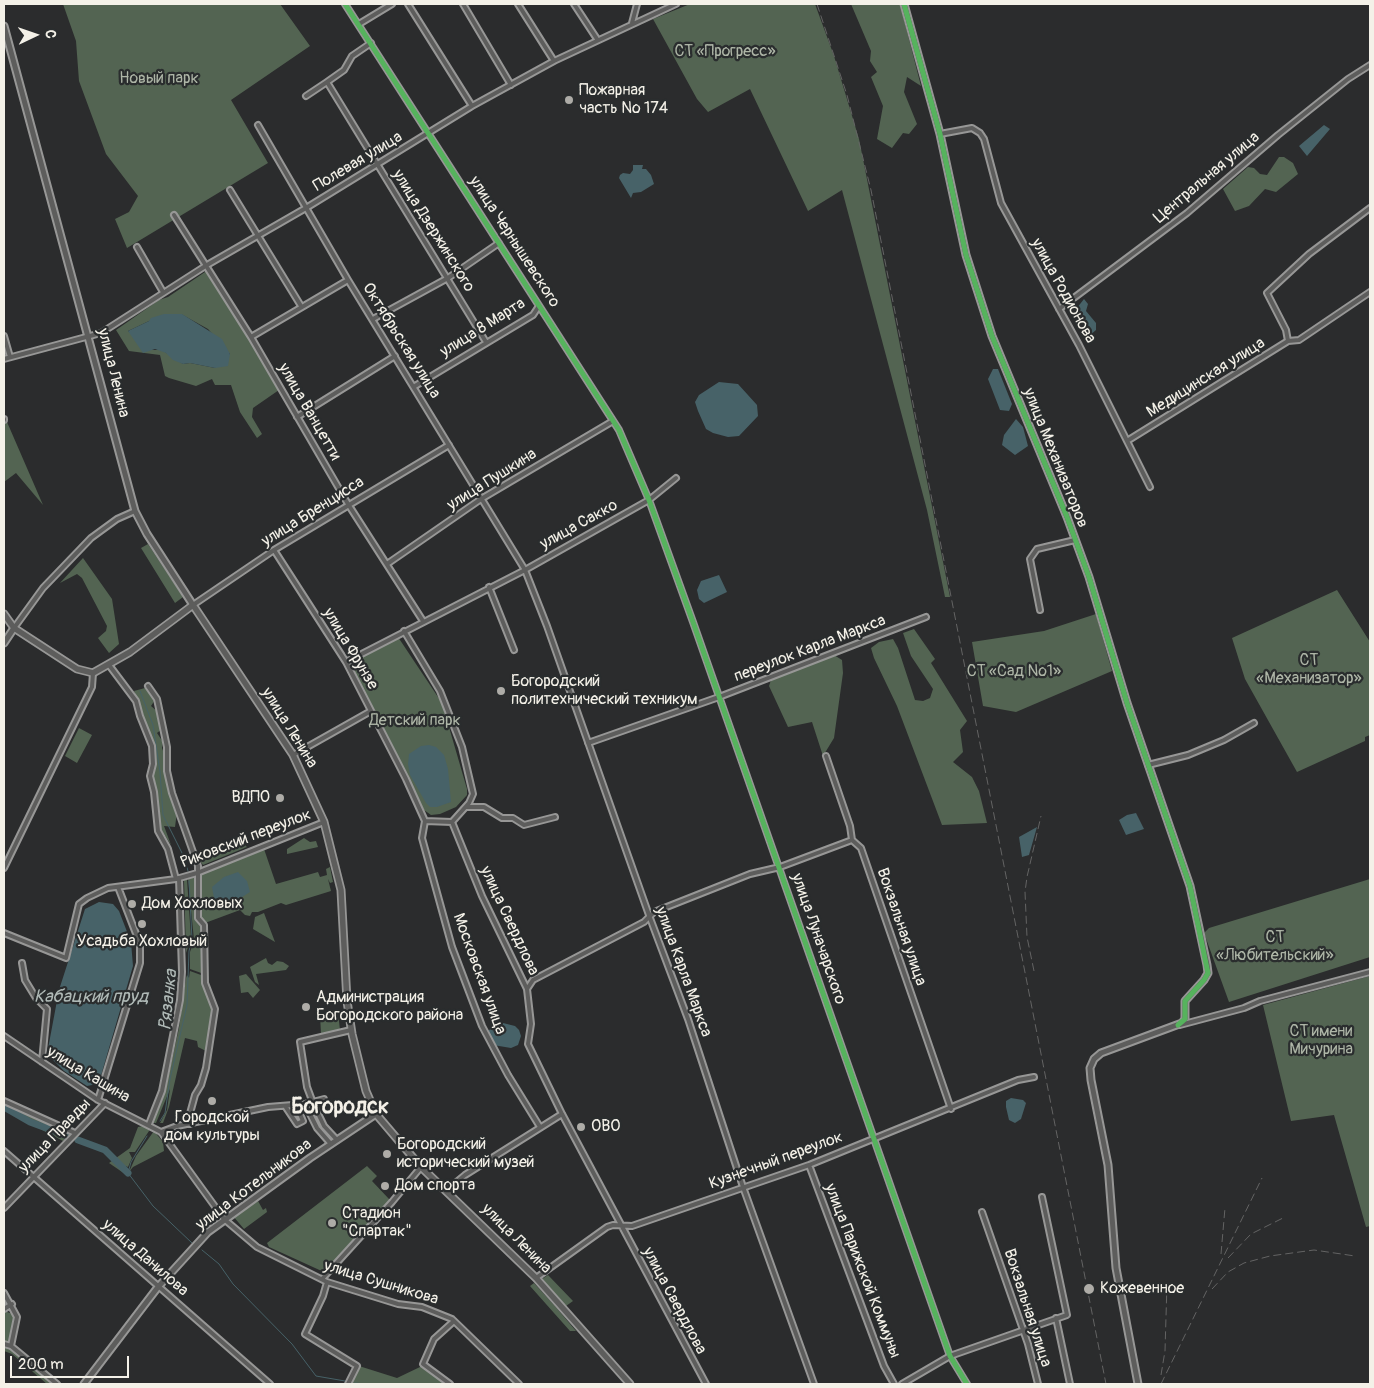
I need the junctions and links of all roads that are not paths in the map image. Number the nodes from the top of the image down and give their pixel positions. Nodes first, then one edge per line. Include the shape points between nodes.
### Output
1 (346, 4) edge
2 (392, 4) edge
3 (408, 4) edge
4 (463, 4) edge
5 (518, 4) edge
6 (574, 4) edge
7 (637, 4) edge
8 (676, 4) edge
9 (904, 4) edge
10 (632, 23) junction
11 (359, 24) junction
12 (4, 26) edge
13 (597, 39) junction
14 (371, 44) junction
15 (554, 61) junction
16 (1370, 65) edge
17 (327, 82) junction
18 (511, 85) junction
19 (306, 96) dead end
20 (472, 106) junction
21 (258, 125) dead end
22 (429, 133) junction
23 (940, 134) junction
24 (377, 165) junction
25 (230, 190) dead end
26 (306, 208) junction
27 (1370, 208) edge
28 (174, 215) dead end
29 (256, 235) junction
30 (500, 243) junction
31 (137, 247) dead end
32 (207, 265) junction
33 (448, 278) junction
34 (348, 280) junction
35 (163, 292) junction
36 (1370, 292) edge
37 (301, 306) junction
38 (539, 306) junction
39 (1059, 309) junction
40 (373, 319) junction
41 (4, 336) edge
42 (90, 337) junction
43 (251, 337) junction
44 (1288, 341) junction
45 (486, 342) junction
46 (395, 356) junction
47 (10, 357) junction
48 (4, 359) edge
49 (415, 386) junction
50 (297, 417) junction
51 (613, 421) junction
52 (1127, 441) junction
53 (449, 445) junction
54 (676, 478) dead end
55 (1150, 487) dead end
56 (481, 499) junction
57 (649, 500) junction
58 (348, 504) junction
59 (135, 510) junction
60 (1075, 540) junction
61 (274, 550) junction
62 (387, 564) junction
63 (525, 570) junction
64 (489, 587) junction
65 (193, 605) junction
66 (1040, 610) dead end
67 (4, 614) edge
68 (926, 617) dead end
69 (423, 621) junction
70 (14, 628) junction
71 (404, 631) junction
72 (4, 643) edge
73 (514, 650) dead end
74 (346, 662) junction
75 (109, 665) junction
76 (93, 673) junction
77 (148, 686) dead end
78 (719, 697) junction
79 (371, 711) junction
80 (1254, 723) dead end
81 (588, 743) junction
82 (293, 755) junction
83 (826, 756) dead end
84 (1148, 766) junction
85 (466, 807) junction
86 (555, 816) dead end
87 (425, 821) junction
88 (324, 822) junction
89 (452, 822) junction
90 (852, 840) junction
91 (780, 867) junction
92 (4, 868) edge
93 (197, 873) junction
94 (178, 878) junction
95 (118, 887) junction
96 (650, 918) junction
97 (4, 933) edge
98 (22, 963) dead end
99 (1370, 972) edge
100 (526, 989) junction
101 (1178, 1026) junction
102 (351, 1030) junction
103 (4, 1036) edge
104 (42, 1062) junction
105 (1034, 1077) dead end
106 (324, 1099) dead end
107 (98, 1100) junction
108 (4, 1101) edge
109 (104, 1103) junction
110 (312, 1103) junction
111 (305, 1104) junction
112 (296, 1105) junction
113 (285, 1106) junction
114 (951, 1109) junction
115 (376, 1114) junction
116 (562, 1114) junction
117 (149, 1124) junction
118 (190, 1124) junction
119 (540, 1127) junction
120 (161, 1132) junction
121 (75, 1133) junction
122 (875, 1138) junction
123 (337, 1140) junction
124 (331, 1144) junction
125 (4, 1151) edge
126 (809, 1165) junction
127 (421, 1166) junction
128 (34, 1176) junction
129 (743, 1187) junction
130 (446, 1190) junction
131 (1042, 1196) dead end
132 (4, 1208) edge
133 (982, 1212) dead end
134 (224, 1219) junction
135 (621, 1226) junction
136 (536, 1278) junction
137 (325, 1280) junction
138 (158, 1286) junction
139 (4, 1293) edge
140 (12, 1304) junction
141 (4, 1309) edge
142 (1056, 1318) junction
143 (454, 1321) junction
144 (1024, 1332) junction
145 (4, 1344) edge
146 (11, 1346) junction
147 (950, 1356) junction
148 (57, 1384) edge
149 (84, 1384) edge
150 (270, 1384) edge
151 (348, 1384) edge
152 (450, 1384) edge
153 (519, 1384) edge
154 (630, 1384) edge
155 (706, 1384) edge
156 (814, 1384) edge
157 (894, 1384) edge
158 (902, 1384) edge
159 (967, 1384) edge
160 (1038, 1384) edge
161 (1070, 1384) edge
162 (1138, 1384) edge

1 - 11 street, улица Чернышевского
2 - 11 street
3 - 20 street
4 - 18 street
5 - 15 street
6 - 13 street
7 - 10 street
8 - 10 street, Полевая улица
9 - 23 street, улица Механизаторов
10 - 13 street, Полевая улица
11 - 14 street, улица Чернышевского
12 - 42 street, улица Ленина
13 - 15 street, Полевая улица
14 - 17 street via 352,56 344,70
14 - 22 street, улица Чернышевского
15 - 18 street, Полевая улица
16 - 39 street, Центральная улица via 1348,79 1187,213
17 - 19 street
17 - 24 street, улица Дзержинского
18 - 20 street, Полевая улица
20 - 22 street, Полевая улица
21 - 26 street, Октябрьская улица
22 - 24 street, Полевая улица
22 - 30 street, улица Чернышевского
23 - 39 street, улица Родионова via 972,128 980,133 1001,203
23 - 60 street, улица Механизаторов via 966,255 992,336
24 - 26 street, Полевая улица
24 - 33 street, улица Дзержинского
25 - 29 street
26 - 29 street, Полевая улица
26 - 34 street, Октябрьская улица
27 - 44 street via 1309,254 1267,293 1286,330
28 - 32 street, улица Ванцетти
29 - 32 street, Полевая улица
29 - 37 street
30 - 33 street
30 - 38 street, улица Чернышевского
31 - 35 street
32 - 35 street, Полевая улица
32 - 43 street, улица Ванцетти
33 - 40 street
33 - 45 street, улица Дзержинского
34 - 37 street
34 - 40 street, Октябрьская улица
35 - 42 street, Полевая улица
36 - 44 street, Медицинская улица via 1299,340
37 - 43 street
38 - 45 street, улица 8 Марта via 533,315
38 - 51 street, улица Чернышевского
39 - 52 street, улица Родионова
40 - 46 street, Октябрьская улица
41 - 47 street
42 - 47 street, Полевая улица
42 - 59 street, улица Ленина
43 - 50 street, улица Ванцетти
44 - 52 street, Медицинская улица
45 - 49 street, улица 8 Марта
46 - 49 street, Октябрьская улица
46 - 50 street
47 - 48 street, Полевая улица
49 - 53 street, Октябрьская улица
50 - 58 street, улица Ванцетти
51 - 56 street, улица Пушкина
51 - 57 street, улица Чернышевского
52 - 55 street, улица Родионова
53 - 56 street, Октябрьская улица
53 - 58 street, улица Бренцисса
54 - 57 street, улица Сакко
56 - 62 street, улица Пушкина
56 - 63 street, Октябрьская улица
57 - 63 street, улица Сакко
57 - 78 street, улица Луначарского
58 - 61 street, улица Бренцисса
58 - 62 street, улица Ванцетти
59 - 65 street, улица Ленина
59 - 70 street via 91,538 37,595
60 - 66 street via 1036,549 1030,559
60 - 84 street, улица Механизаторов
61 - 65 street, улица Бренцисса
61 - 74 street, улица Фрунзе
62 - 69 street, улица Ванцетти
63 - 64 street, улица Сакко
63 - 81 street, улица Карла Маркса
64 - 69 street, улица Сакко
64 - 73 street
65 - 75 main road
65 - 82 main road, улица Ленина
67 - 70 main road
68 - 78 street, переулок Карла Маркса
69 - 71 street, улица Сакко
70 - 72 street
70 - 76 main road via 77,669
71 - 74 street, улица Сакко
71 - 85 street via 453,721 474,794
74 - 79 street, улица Фрунзе
75 - 76 main road
75 - 94 street via 136,701 152,746 150,776 158,830
76 - 92 street via 92,687
77 - 93 street via 157,699 172,793 198,866
78 - 81 street, переулок Карла Маркса
78 - 91 street, улица Луначарского
79 - 82 street
79 - 87 street, улица Фрунзе
80 - 84 street via 1206,747
81 - 96 street, улица Карла Маркса
82 - 88 main road, улица Ленина
83 - 90 street, Вокзальная улица
84 - 101 street, улица Механизаторов via 1190,886 1208,973 1185,1000 1185,1019
85 - 86 street via 484,807 502,818 513,818 524,825
85 - 89 street
87 - 89 street
87 - 119 street, Московская улица via 422,838 452,947 482,1026
88 - 93 street, Риковский переулок
88 - 102 main road, улица Ленина via 340,890
89 - 100 street, улица Свердлова via 482,896
90 - 91 street
90 - 114 street, Вокзальная улица via 861,848
91 - 96 street via 750,874 654,912
91 - 122 street, улица Луначарского
93 - 94 street, Риковский переулок
93 - 118 street via 198,918 204,926 205,983 215,1009 206,1068 195,1095
94 - 95 street, Риковский переулок
94 - 117 street via 182,963 180,1000 162,1091
95 - 97 street, Риковский переулок via 108,888 79,904 66,958
95 - 107 street via 140,944 140,963
96 - 100 street via 533,980
96 - 129 street, улица Карла Маркса via 688,1019
98 - 104 street via 25,980 47,1009
99 - 101 street
100 - 116 street, улица Свердлова via 530,1024 528,1044
101 - 162 street via 1101,1052 1090,1068 1108,1165 1116,1268
102 - 110 street via 300,1042
102 - 115 main road, улица Ленина via 366,1091
103 - 104 street, улица Кашина
104 - 107 street, улица Кашина
105 - 114 street, Кузнечный переулок via 1018,1080
106 - 110 street
107 - 109 street, улица Кашина
108 - 121 street
109 - 117 street, улица Кашина
109 - 121 street, улица Правды
110 - 111 street
110 - 123 street via 324,1126
111 - 112 street
111 - 124 street via 317,1128
112 - 113 street
112 - 113 street via 303,1121 297,1124
113 - 118 street
114 - 122 street, Кузнечный переулок
115 - 123 street, улица Котельникова
115 - 127 main road, улица Ленина
116 - 119 street
116 - 135 street, улица Свердлова
117 - 120 street, улица Кашина
118 - 120 street
119 - 130 street
120 - 134 street, улица Сушникова
121 - 128 street, улица Правды
122 - 126 street, Кузнечный переулок
122 - 147 street, улица Луначарского
123 - 124 street, улица Котельникова
124 - 134 street, улица Котельникова
125 - 128 street, улица Данилова
126 - 129 street, Кузнечный переулок
126 - 157 street, улица Парижской Коммуны via 884,1366
127 - 130 main road, улица Ленина
127 - 137 street
128 - 132 street, улица Правды
128 - 138 street, улица Данилова
129 - 135 street, Кузнечный переулок via 632,1226
129 - 156 street, улица Карла Маркса
130 - 136 main road, улица Ленина
131 - 142 street via 1067,1315
133 - 144 street, Вокзальная улица
134 - 137 street, улица Сушникова via 257,1247
134 - 138 street, улица Котельникова
135 - 136 street, Кузнечный переулок via 607,1227
135 - 155 street, улица Свердлова
136 - 154 main road, улица Ленина
137 - 143 street, улица Сушникова via 398,1304 422,1307
137 - 151 street via 323,1296 305,1334 357,1366
138 - 149 street, улица Котельникова
138 - 150 street, улица Данилова
139 - 140 street
140 - 141 street
140 - 146 street via 17,1317
142 - 144 street
142 - 161 street
143 - 152 street via 434,1339 423,1364
143 - 153 street, улица Сушникова
144 - 147 street
144 - 160 street, Вокзальная улица
145 - 146 street
146 - 148 street
147 - 158 street
147 - 159 street, улица Луначарского

